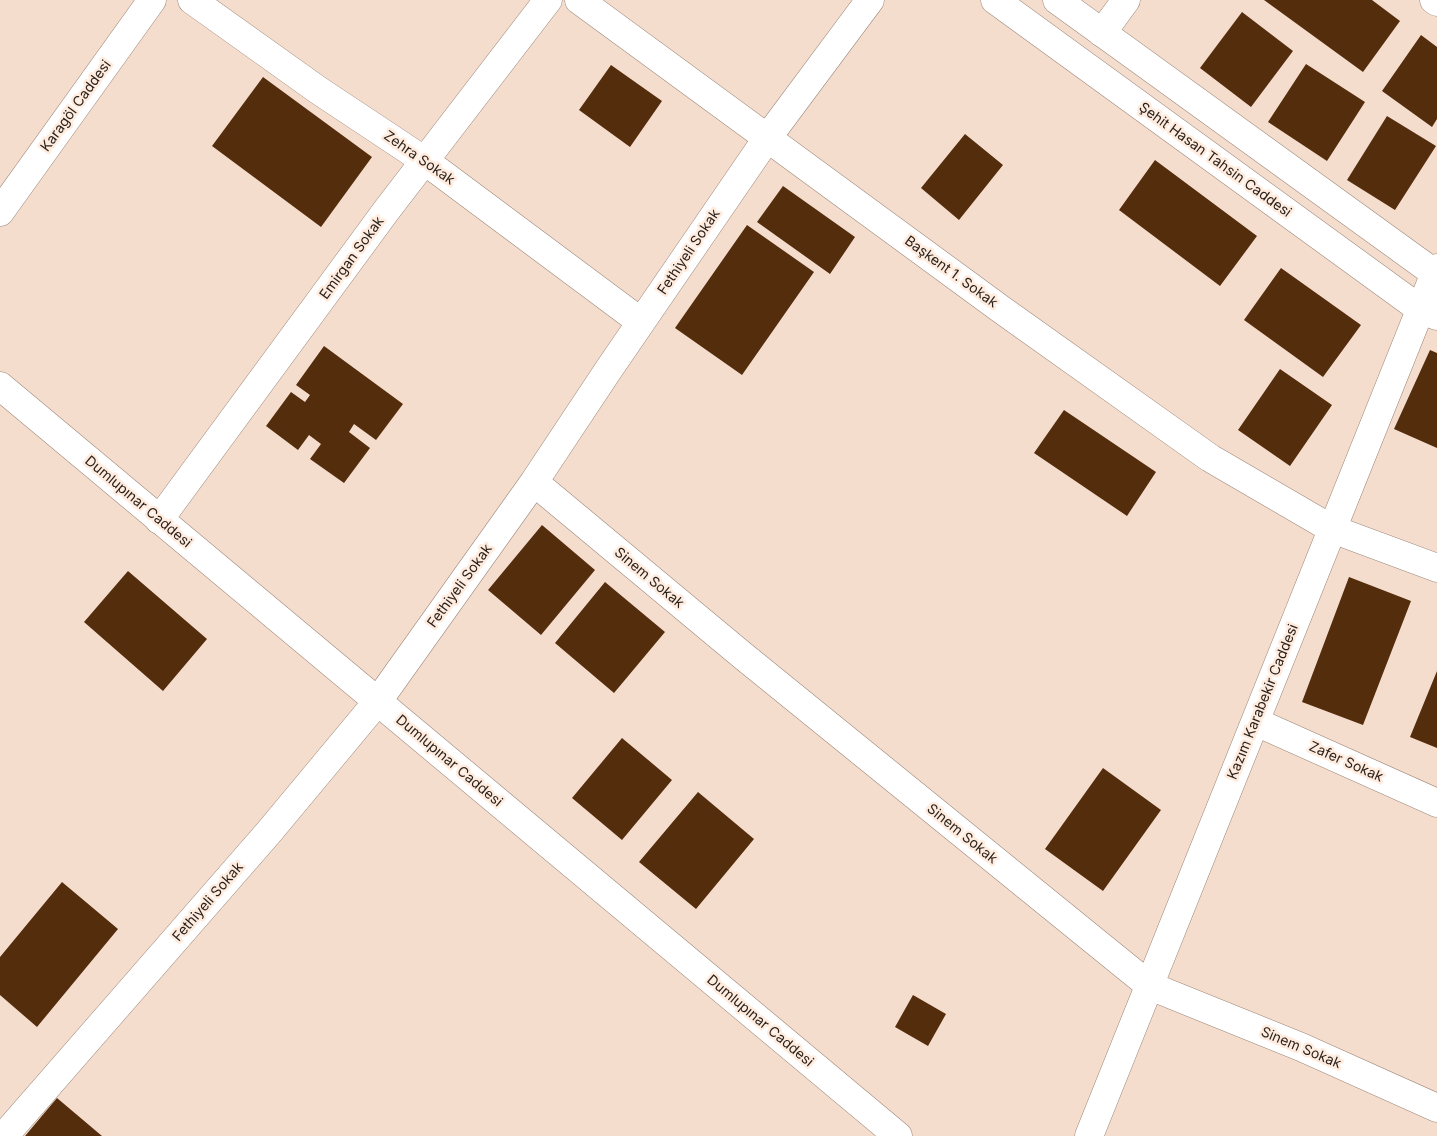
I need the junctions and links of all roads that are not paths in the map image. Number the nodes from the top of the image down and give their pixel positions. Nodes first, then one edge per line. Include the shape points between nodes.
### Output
1 (152, 0) edge
2 (192, 0) edge
3 (548, 0) edge
4 (579, 0) edge
5 (870, 0) edge
6 (995, 0) edge
7 (1057, 0) edge
8 (1126, 0) edge
9 (1102, 33) junction
10 (768, 137) junction
11 (425, 161) junction
12 (0, 212) edge
13 (1436, 272) edge
14 (1428, 312) edge
15 (641, 322) junction
16 (0, 386) edge
17 (534, 482) junction
18 (159, 520) junction
19 (1332, 529) junction
20 (1437, 568) edge
21 (378, 701) junction
22 (1256, 722) junction
23 (1437, 803) edge
24 (1150, 986) junction
25 (1437, 1108) edge
26 (4, 1136) edge
27 (898, 1136) edge
28 (1089, 1136) edge

1 - 12 street, Karagöl Caddesi
2 - 11 street, Zehra Sokak
3 - 11 street, Emirgan Sokak
4 - 10 street, Başkent 1. Sokak
5 - 10 street, Fethiyeli Sokak
6 - 14 street, Şehit Hasan Tahsin Caddesi
7 - 9 street
8 - 9 street
9 - 13 street
10 - 15 street, Fethiyeli Sokak
10 - 19 street, Başkent 1. Sokak via 1210,458
11 - 15 street, Zehra Sokak
11 - 18 street, Emirgan Sokak
13 - 14 street, Kazım Karabekir Caddesi
14 - 19 street, Kazım Karabekir Caddesi
15 - 17 street, Fethiyeli Sokak
16 - 18 street, Dumlupınar Caddesi
17 - 21 street, Fethiyeli Sokak
17 - 24 street, Sinem Sokak
18 - 21 street, Dumlupınar Caddesi
19 - 20 street, Başkent 1. Sokak
19 - 22 street, Kazım Karabekir Caddesi
21 - 26 street, Fethiyeli Sokak via 269,832
21 - 27 street, Dumlupınar Caddesi
22 - 23 street, Zafer Sokak
22 - 24 street, Kazım Karabekir Caddesi
24 - 25 street, Sinem Sokak via 1301,1047
24 - 28 street, Kazım Karabekir Caddesi

